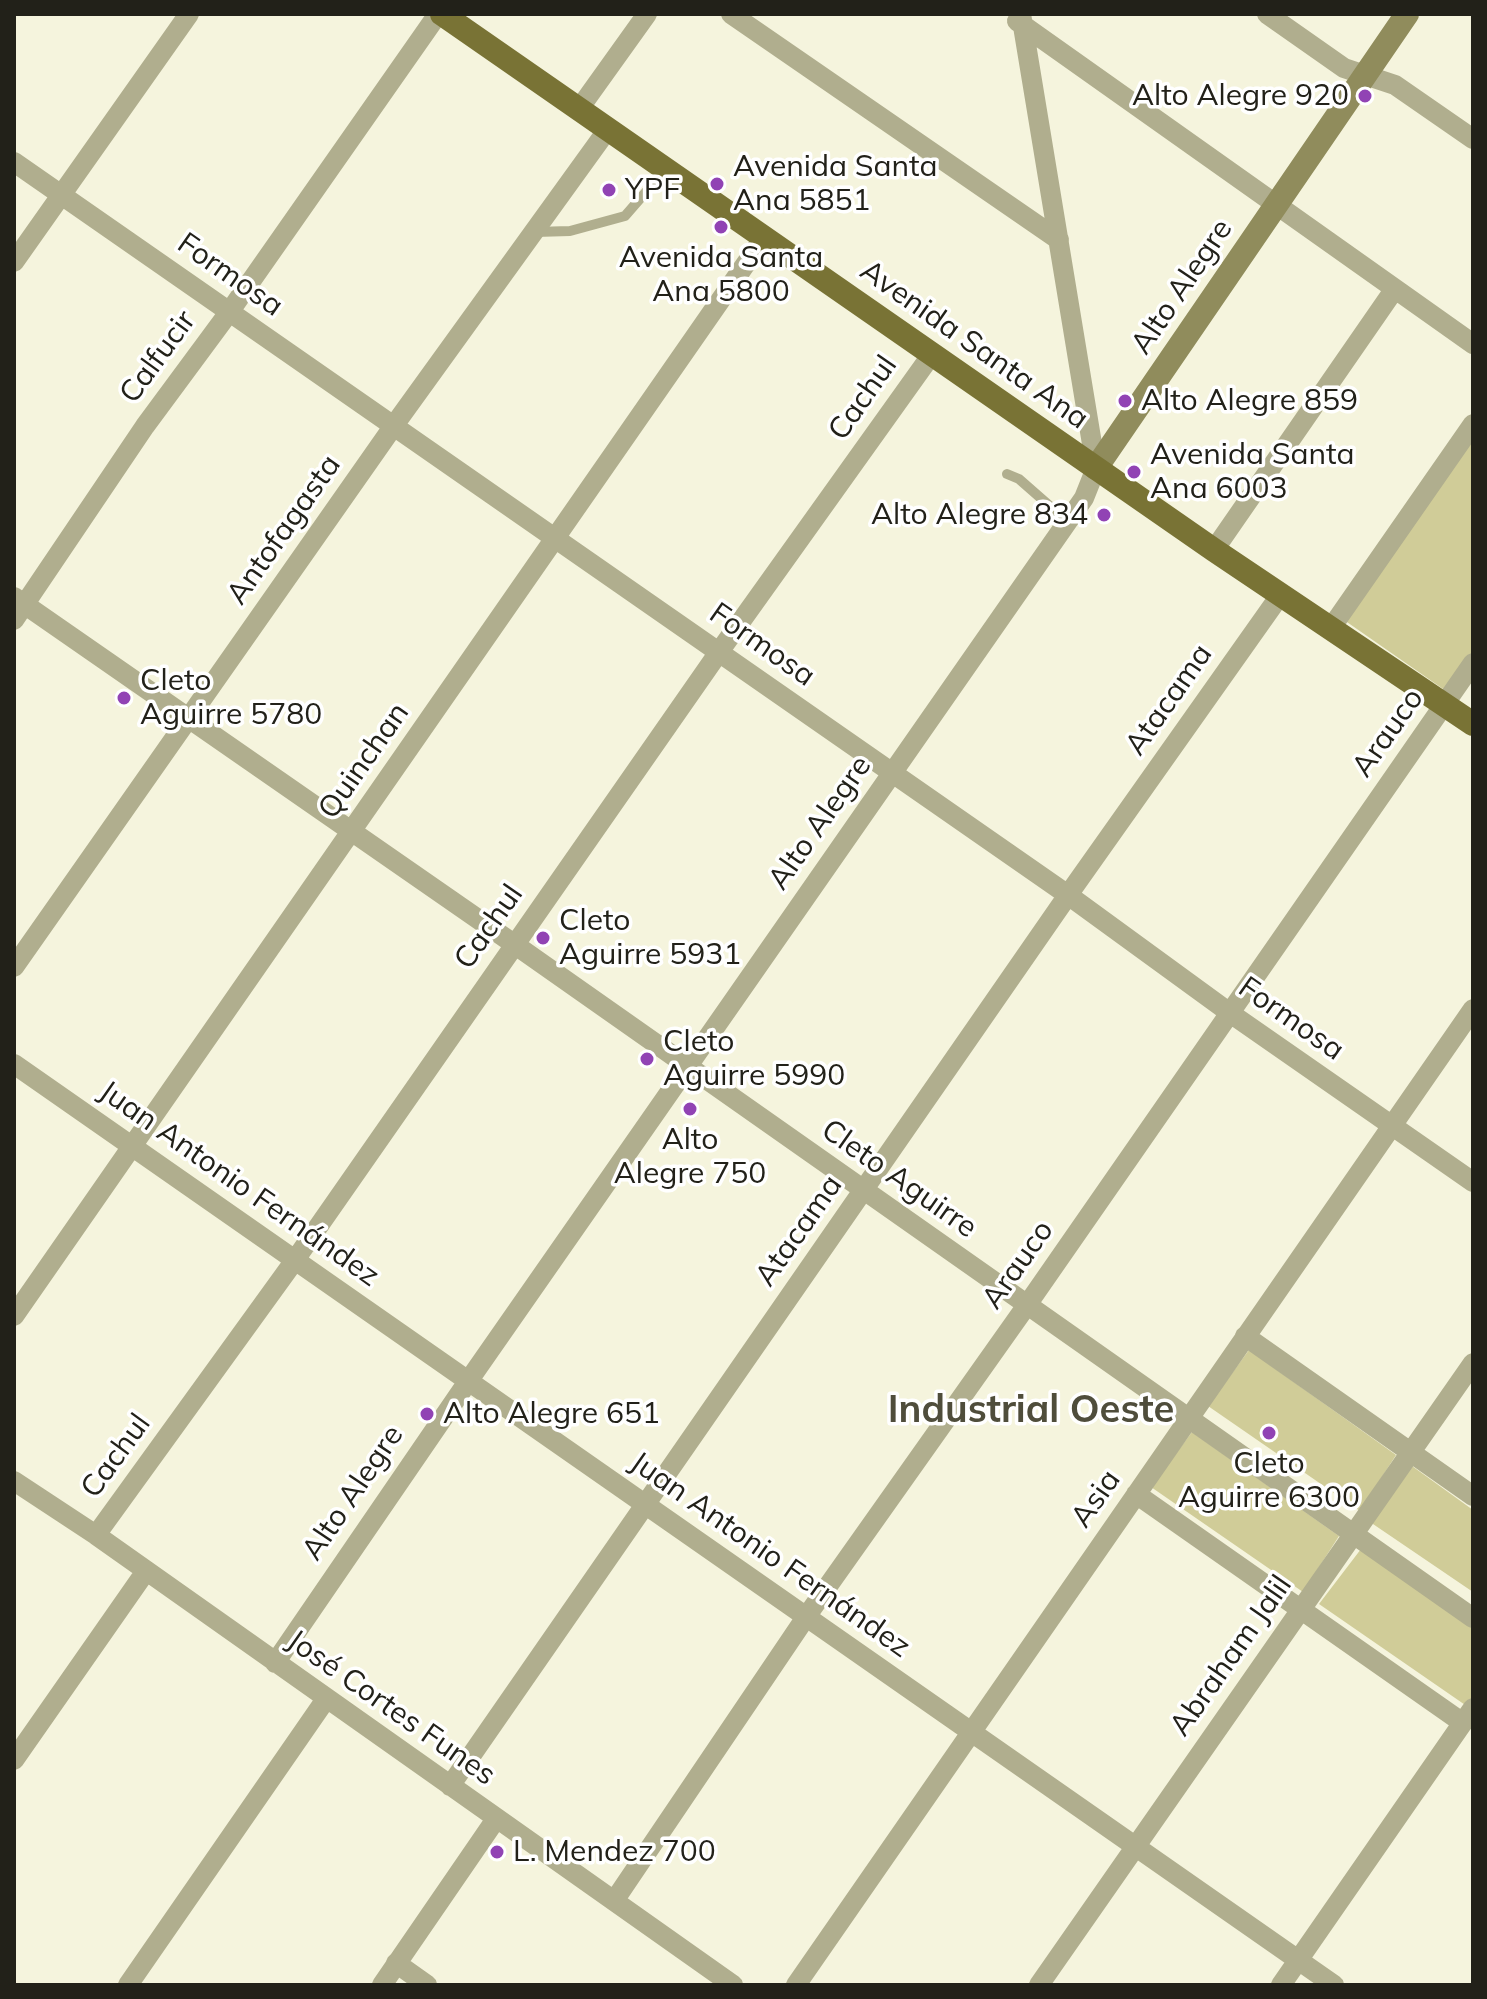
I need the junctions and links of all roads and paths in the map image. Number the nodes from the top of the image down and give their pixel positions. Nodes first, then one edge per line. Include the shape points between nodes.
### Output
1 (189, 14) edge
2 (647, 14) edge
3 (731, 14) edge
4 (1267, 14) edge
5 (1407, 14) edge
6 (445, 15) edge
7 (1017, 18) edge
8 (1366, 74) junction
9 (579, 109) junction
10 (608, 129) junction
11 (1473, 139) edge
12 (14, 162) edge
13 (665, 170) junction
14 (62, 195) junction
15 (1277, 205) junction
16 (534, 232) junction
17 (763, 239) junction
18 (1059, 240) junction
19 (14, 262) edge
20 (1394, 290) junction
21 (230, 311) junction
22 (1473, 344) edge
23 (932, 354) junction
24 (395, 424) junction
25 (1473, 424) edge
26 (1096, 468) junction
27 (1007, 474) dead end
28 (1068, 522) junction
29 (555, 538) junction
30 (1214, 550) junction
31 (1281, 594) junction
32 (18, 607) edge
33 (1331, 628) junction
34 (719, 652) junction
35 (1473, 663) edge
36 (1444, 704) junction
37 (188, 719) junction
38 (1473, 724) edge
39 (893, 773) junction
40 (352, 831) junction
41 (1068, 895) junction
42 (514, 944) junction
43 (14, 967) edge
44 (1473, 1009) edge
45 (1230, 1013) junction
46 (14, 1064) edge
47 (687, 1068) junction
48 (1391, 1125) junction
49 (134, 1146) junction
50 (1473, 1182) edge
51 (864, 1191) junction
52 (295, 1260) junction
53 (1027, 1305) junction
54 (14, 1316) edge
55 (1245, 1336) junction
56 (1473, 1363) edge
57 (469, 1380) junction
58 (1188, 1418) junction
59 (1411, 1452) junction
60 (14, 1481) edge
61 (1136, 1494) junction
62 (1473, 1496) edge
63 (645, 1503) junction
64 (1354, 1534) junction
65 (96, 1535) junction
66 (146, 1571) junction
67 (1301, 1610) junction
68 (806, 1617) junction
69 (1473, 1618) edge
70 (275, 1663) junction
71 (326, 1699) junction
72 (1468, 1716) edge
73 (971, 1732) junction
74 (14, 1760) edge
75 (450, 1786) junction
76 (496, 1819) junction
77 (1134, 1845) junction
78 (614, 1901) junction
79 (1298, 1960) junction
80 (396, 1963) junction
81 (128, 1985) edge
82 (382, 1985) edge
83 (427, 1985) edge
84 (733, 1985) edge
85 (796, 1985) edge
86 (1039, 1985) edge
87 (1281, 1985) edge
88 (1334, 1985) edge

1 - 14 street
2 - 9 street
3 - 18 street
4 - 8 street via 1344,68
5 - 8 main road, Alto Alegre
6 - 9 main road, Avenida Santa Ana
6 - 21 street, Calfucir
7 - 15 street
7 - 18 street
8 - 11 street via 1395,85
8 - 15 main road, Alto Alegre
9 - 10 main road, Avenida Santa Ana
10 - 13 main road, Avenida Santa Ana
10 - 16 street, Antofagasta
12 - 14 street, Formosa
13 - 16 lane via 625,216 570,231
13 - 17 main road, Avenida Santa Ana
14 - 19 street
14 - 21 street, Formosa
15 - 20 street
15 - 26 main road, Alto Alegre
16 - 24 street, Antofagasta
17 - 23 main road, Avenida Santa Ana
17 - 29 street, Quinchan
18 - 26 street
20 - 22 street
20 - 30 street
21 - 24 street, Formosa
21 - 32 street, Calfucir
23 - 26 main road, Avenida Santa Ana
23 - 34 street, Cachul
24 - 29 street, Formosa
24 - 37 street, Antofagasta
25 - 33 street
26 - 28 street, Alto Alegre
26 - 30 main road, Avenida Santa Ana
27 - 28 lane
28 - 39 street, Alto Alegre
29 - 34 street, Formosa
29 - 40 street, Quinchan
30 - 31 main road, Avenida Santa Ana
31 - 33 main road, Avenida Santa Ana
31 - 41 street, Atacama
32 - 37 street, Cleto Aguirre
33 - 36 main road, Avenida Santa Ana
34 - 39 street, Formosa
34 - 42 street, Cachul
35 - 36 street, Arauco
36 - 38 main road, Avenida Santa Ana
36 - 45 street, Arauco
37 - 40 street, Cleto Aguirre
37 - 43 street, Antofagasta
39 - 41 street, Formosa
39 - 47 street, Alto Alegre
40 - 42 street, Cleto Aguirre
40 - 49 street, Quinchan
41 - 45 street, Formosa
41 - 51 street, Atacama
42 - 47 street, Cleto Aguirre
42 - 52 street, Cachul
44 - 48 street, Asia
45 - 48 street, Formosa
45 - 53 street, Arauco
46 - 49 street, Juan Antonio Fernández
47 - 51 street, Cleto Aguirre
47 - 57 street, Alto Alegre
48 - 50 street, Formosa
48 - 55 street, Asia
49 - 52 street, Juan Antonio Fernández
49 - 54 street, Quinchan
51 - 53 street, Cleto Aguirre
51 - 63 street, Atacama
52 - 57 street, Juan Antonio Fernández
52 - 65 street, Cachul
53 - 58 street, Cleto Aguirre
53 - 68 street, Arauco
55 - 58 street, Asia
55 - 59 street
56 - 59 street, Abraham Jalil
57 - 63 street, Juan Antonio Fernández
57 - 70 street, Alto Alegre
58 - 61 street, Asia
58 - 64 street, Cleto Aguirre
59 - 62 street
59 - 64 street, Abraham Jalil
60 - 65 street, José Cortes Funes
61 - 67 street
61 - 73 street, Asia
63 - 68 street, Juan Antonio Fernández
63 - 75 street, Atacama
64 - 67 street, Abraham Jalil
64 - 69 street, Cleto Aguirre
65 - 66 street, José Cortes Funes
66 - 70 street, José Cortes Funes
66 - 74 street
67 - 72 street
67 - 77 street, Abraham Jalil
68 - 73 street, Juan Antonio Fernández
68 - 78 street, Arauco
70 - 71 street, José Cortes Funes
71 - 75 street, José Cortes Funes
71 - 81 street
72 - 79 street
73 - 77 street, Juan Antonio Fernández
73 - 85 street, Asia
75 - 76 street, José Cortes Funes
76 - 78 street, José Cortes Funes
76 - 80 street
77 - 79 street, Juan Antonio Fernández
77 - 86 street, Abraham Jalil
78 - 84 street, José Cortes Funes
79 - 87 street
79 - 88 street, Juan Antonio Fernández
80 - 82 street
80 - 83 street

